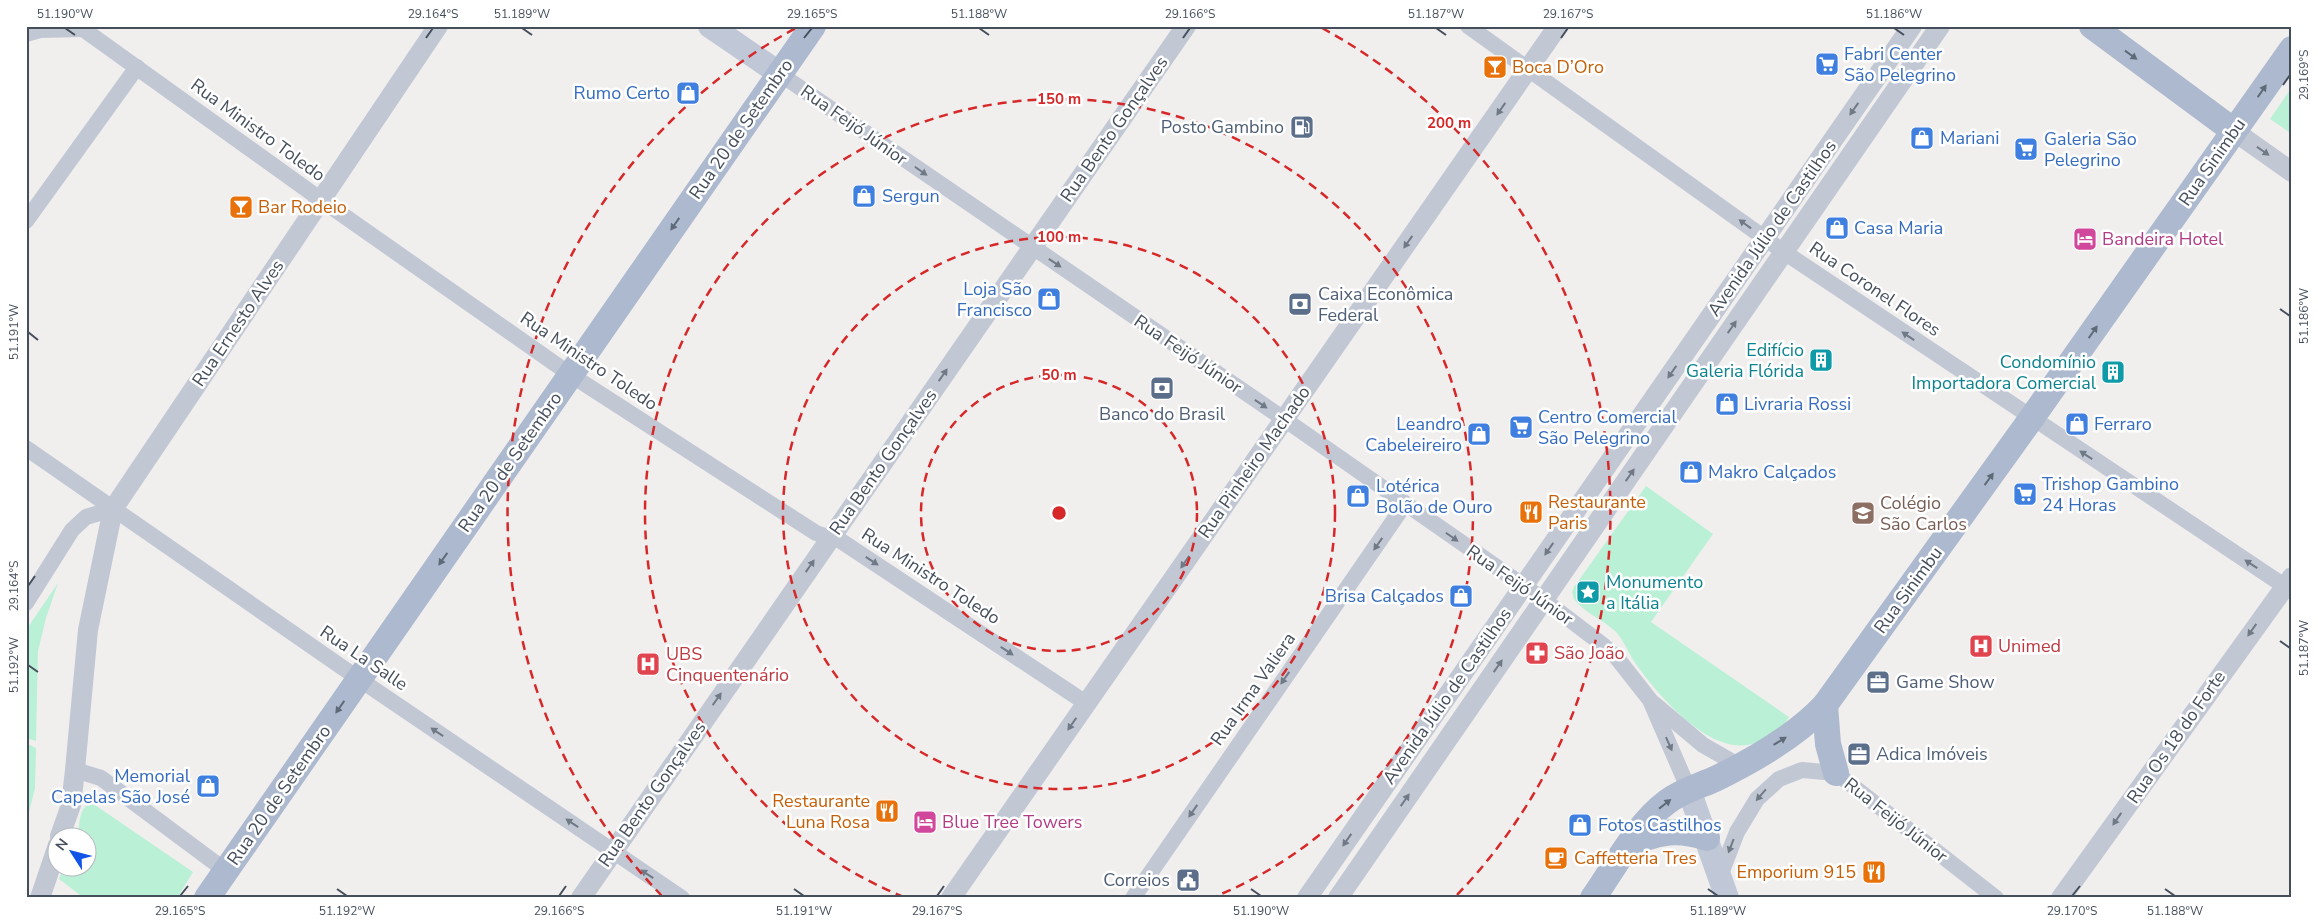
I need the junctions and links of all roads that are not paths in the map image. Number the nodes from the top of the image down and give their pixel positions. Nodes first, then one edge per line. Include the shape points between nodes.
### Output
1 (438, 26) edge
2 (710, 26) edge
3 (813, 26) edge
4 (1186, 26) edge
5 (1468, 26) edge
6 (1558, 26) edge
7 (1912, 26) edge
8 (1940, 26) edge
9 (2092, 26) edge
10 (83, 28) edge
11 (26, 34) edge
12 (2292, 49) edge
13 (136, 67) junction
14 (1528, 68) junction
15 (780, 74) junction
16 (1868, 90) junction
17 (1888, 103) junction
18 (2234, 131) junction
19 (2292, 172) edge
20 (320, 199) junction
21 (26, 221) edge
22 (1765, 238) junction
23 (1032, 248) junction
24 (1784, 252) junction
25 (571, 375) junction
26 (1653, 399) junction
27 (1673, 413) junction
28 (1284, 419) junction
29 (2032, 419) junction
30 (26, 448) edge
31 (1405, 504) junction
32 (113, 509) junction
33 (829, 539) junction
34 (2290, 585) edge
35 (1523, 586) junction
36 (1544, 600) junction
37 (26, 603) edge
38 (359, 679) junction
39 (1650, 700) junction
40 (1086, 703) junction
41 (1826, 706) junction
42 (1414, 743) junction
43 (1434, 758) junction
44 (1738, 766) junction
45 (75, 770) junction
46 (1836, 773) junction
47 (1689, 790) junction
48 (1364, 815) junction
49 (64, 826) edge
50 (1385, 830) junction
51 (1707, 838) junction
52 (1631, 843) junction
53 (612, 850) junction
54 (226, 870) junction
55 (48, 874) edge
56 (1723, 887) edge
57 (1312, 891) edge
58 (40, 898) edge
59 (207, 898) edge
60 (580, 898) edge
61 (682, 898) edge
62 (951, 898) edge
63 (1133, 898) edge
64 (1336, 898) edge
65 (1593, 898) edge
66 (1996, 898) edge
67 (2061, 898) edge

1 - 20 street, Rua Ernesto Alves
2 - 15 main road, Rua Feijó Júnior
3 - 15 main road, Rua 20 de Setembro
4 - 23 street, Rua Bento Gonçalves
5 - 14 street, Rua Coronel Flores
6 - 14 street, Rua Pinheiro Machado
7 - 16 street, Avenida Júlio de Castilhos
8 - 17 street, Avenida Júlio de Castilhos
9 -> 18 main road
10 - 11 street via 40,30
10 - 13 street, Rua Ministro Toledo
18 -> 12 main road, Rua Sinimbu
13 - 20 street, Rua Ministro Toledo
13 - 21 street
22 -> 14 street, Rua Coronel Flores
14 -> 28 street, Rua Pinheiro Machado
15 -> 23 street, Rua Feijó Júnior
15 -> 25 main road, Rua 20 de Setembro
16 - 17 street
16 -> 22 street, Avenida Júlio de Castilhos
17 - 24 street, Avenida Júlio de Castilhos
18 -> 19 street
29 -> 18 main road, Rua Sinimbu
20 - 25 street, Rua Ministro Toledo
20 - 32 street, Rua Ernesto Alves
22 - 24 street, Rua Coronel Flores
22 -> 26 street, Avenida Júlio de Castilhos
23 -> 28 street, Rua Feijó Júnior
33 -> 23 street, Rua Bento Gonçalves
27 -> 24 street, Avenida Júlio de Castilhos
29 -> 24 street, Rua Coronel Flores
25 - 33 street, Rua Ministro Toledo
25 -> 38 main road, Rua 20 de Setembro
26 - 27 street
26 -> 35 street, Avenida Júlio de Castilhos
36 -> 27 street, Avenida Júlio de Castilhos
28 - 31 street, Rua Feijó Júnior
28 -> 40 street, Rua Pinheiro Machado
34 -> 29 street, Rua Coronel Flores
41 -> 29 main road, Rua Sinimbu
30 - 32 street, Rua La Salle
31 -> 35 street, Rua Feijó Júnior
31 -> 63 street, Rua Irma Valiera
32 - 37 street via 86,517 72,530
32 - 38 street, Rua La Salle
32 - 45 street via 88,630
33 -> 40 street, Rua Ministro Toledo via 841,541
53 -> 33 street, Rua Bento Gonçalves
34 -> 67 street, Rua Os 18 do Forte
35 - 36 street, Rua Feijó Júnior
35 - 42 street, Avenida Júlio de Castilhos
36 - 39 street, Rua Feijó Júnior via 1617,658
43 -> 36 street, Avenida Júlio de Castilhos
53 -> 38 street, Rua La Salle
38 -> 54 main road, Rua 20 de Setembro
39 - 44 street, Rua Feijó Júnior via 1702,745
39 -> 47 street, Rua Feijó Júnior
40 -> 62 street, Rua Pinheiro Machado
44 -> 41 main road, Rua Sinimbu via 1811,721
41 - 46 main road via 1828,744
42 - 43 street
42 - 48 street, Avenida Júlio de Castilhos
50 -> 43 street, Avenida Júlio de Castilhos
44 - 47 main road, Rua Sinimbu
45 - 49 street via 71,805
45 - 54 street via 101,778
46 -> 56 street, Rua Feijó Júnior via 1802,770 1779,779 1757,799 1745,817
46 - 66 street, Rua Feijó Júnior
47 - 51 main road
52 -> 47 main road, Rua Sinimbu via 1667,801
48 - 50 street
48 -> 57 street, Avenida Júlio de Castilhos
50 - 64 street, Avenida Júlio de Castilhos
51 - 52 main road via 1686,831 1669,832
51 - 56 main road
52 - 65 main road, Rua Sinimbu
53 - 60 street, Rua Bento Gonçalves
61 -> 53 street, Rua La Salle
54 - 59 main road, Rua 20 de Setembro
55 - 58 street
57 - 64 street

